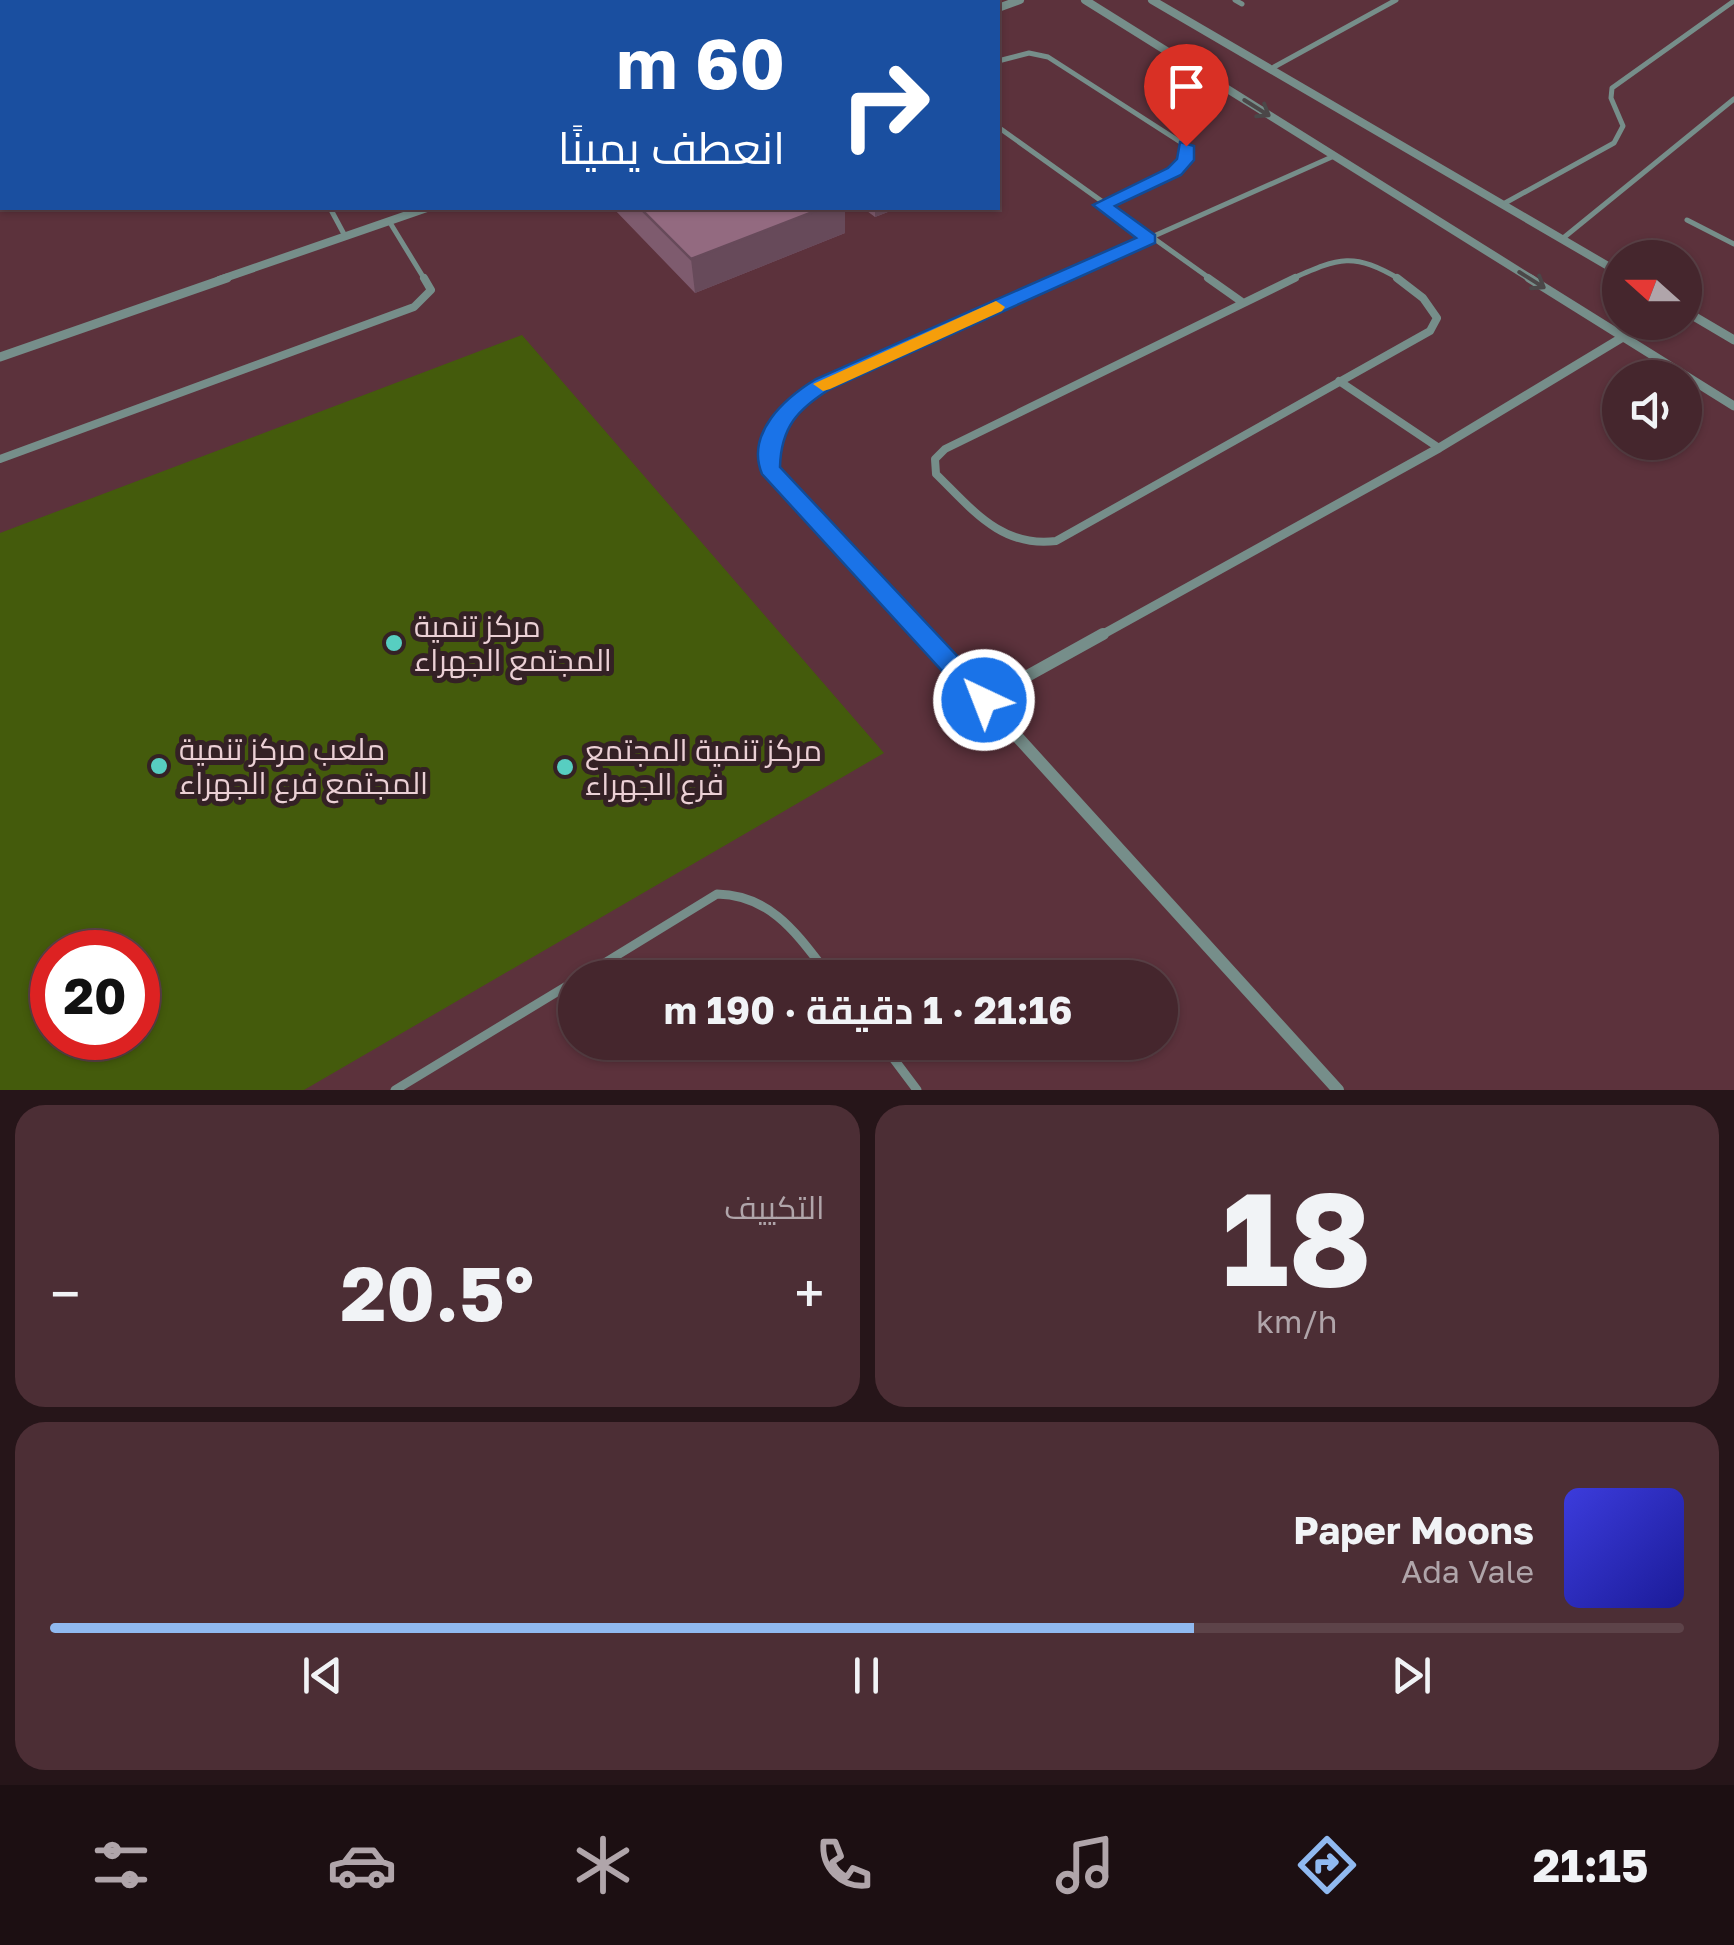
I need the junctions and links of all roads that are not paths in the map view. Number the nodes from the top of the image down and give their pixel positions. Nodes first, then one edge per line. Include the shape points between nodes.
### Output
1 (1085, 0) edge
2 (1152, 0) edge
3 (1396, 0) edge
4 (1734, 1) edge
5 (1000, 60) edge
6 (1274, 67) junction
7 (1734, 100) edge
8 (1000, 128) edge
9 (1334, 156) junction
10 (1505, 202) junction
11 (1102, 205) junction
12 (331, 210) edge
13 (421, 210) edge
14 (1686, 220) dead end
15 (389, 221) junction
16 (345, 236) junction
17 (1149, 239) junction
18 (1562, 239) junction
19 (1734, 244) edge
20 (1602, 262) edge
21 (1242, 302) junction
22 (1702, 321) edge
23 (1602, 324) edge
24 (1618, 340) edge
25 (1628, 340) edge
26 (1734, 340) edge
27 (0, 356) edge
28 (1339, 381) junction
29 (1734, 406) edge
30 (1439, 448) junction
31 (0, 459) edge
32 (984, 700) junction
33 (609, 960) edge
34 (815, 960) edge
35 (558, 991) edge
36 (894, 1060) edge
37 (396, 1090) edge
38 (917, 1090) edge
39 (1338, 1090) edge

1 -> 9 street
2 - 6 street
3 - 6 lane
4 - 10 lane via 1612,88 1623,126 1614,142
5 - 11 lane via 1029,53 1048,57 1186,146 1185,160 1174,171
6 - 10 street
7 - 18 lane
8 - 11 lane
9 - 17 lane
9 -> 23 street
10 - 18 street
11 - 17 lane
12 - 16 lane
13 - 15 street
14 - 19 lane
15 - 16 street
15 - 31 lane via 431,290 414,307
16 - 27 street
17 - 21 lane
17 - 32 lane via 823,384 780,420 770,444 770,468
18 - 20 street
21 - 28 lane via 1336,259 1354,258 1431,303 1437,318 1430,331
21 - 28 lane via 945,449 935,459 936,474 1011,543 1034,547 1056,541
22 - 26 street
24 - 30 street
25 - 29 street
28 - 30 lane
30 - 32 street
32 - 39 street
33 - 34 lane via 717,894 739,892 775,910
35 - 37 lane
36 - 38 lane

